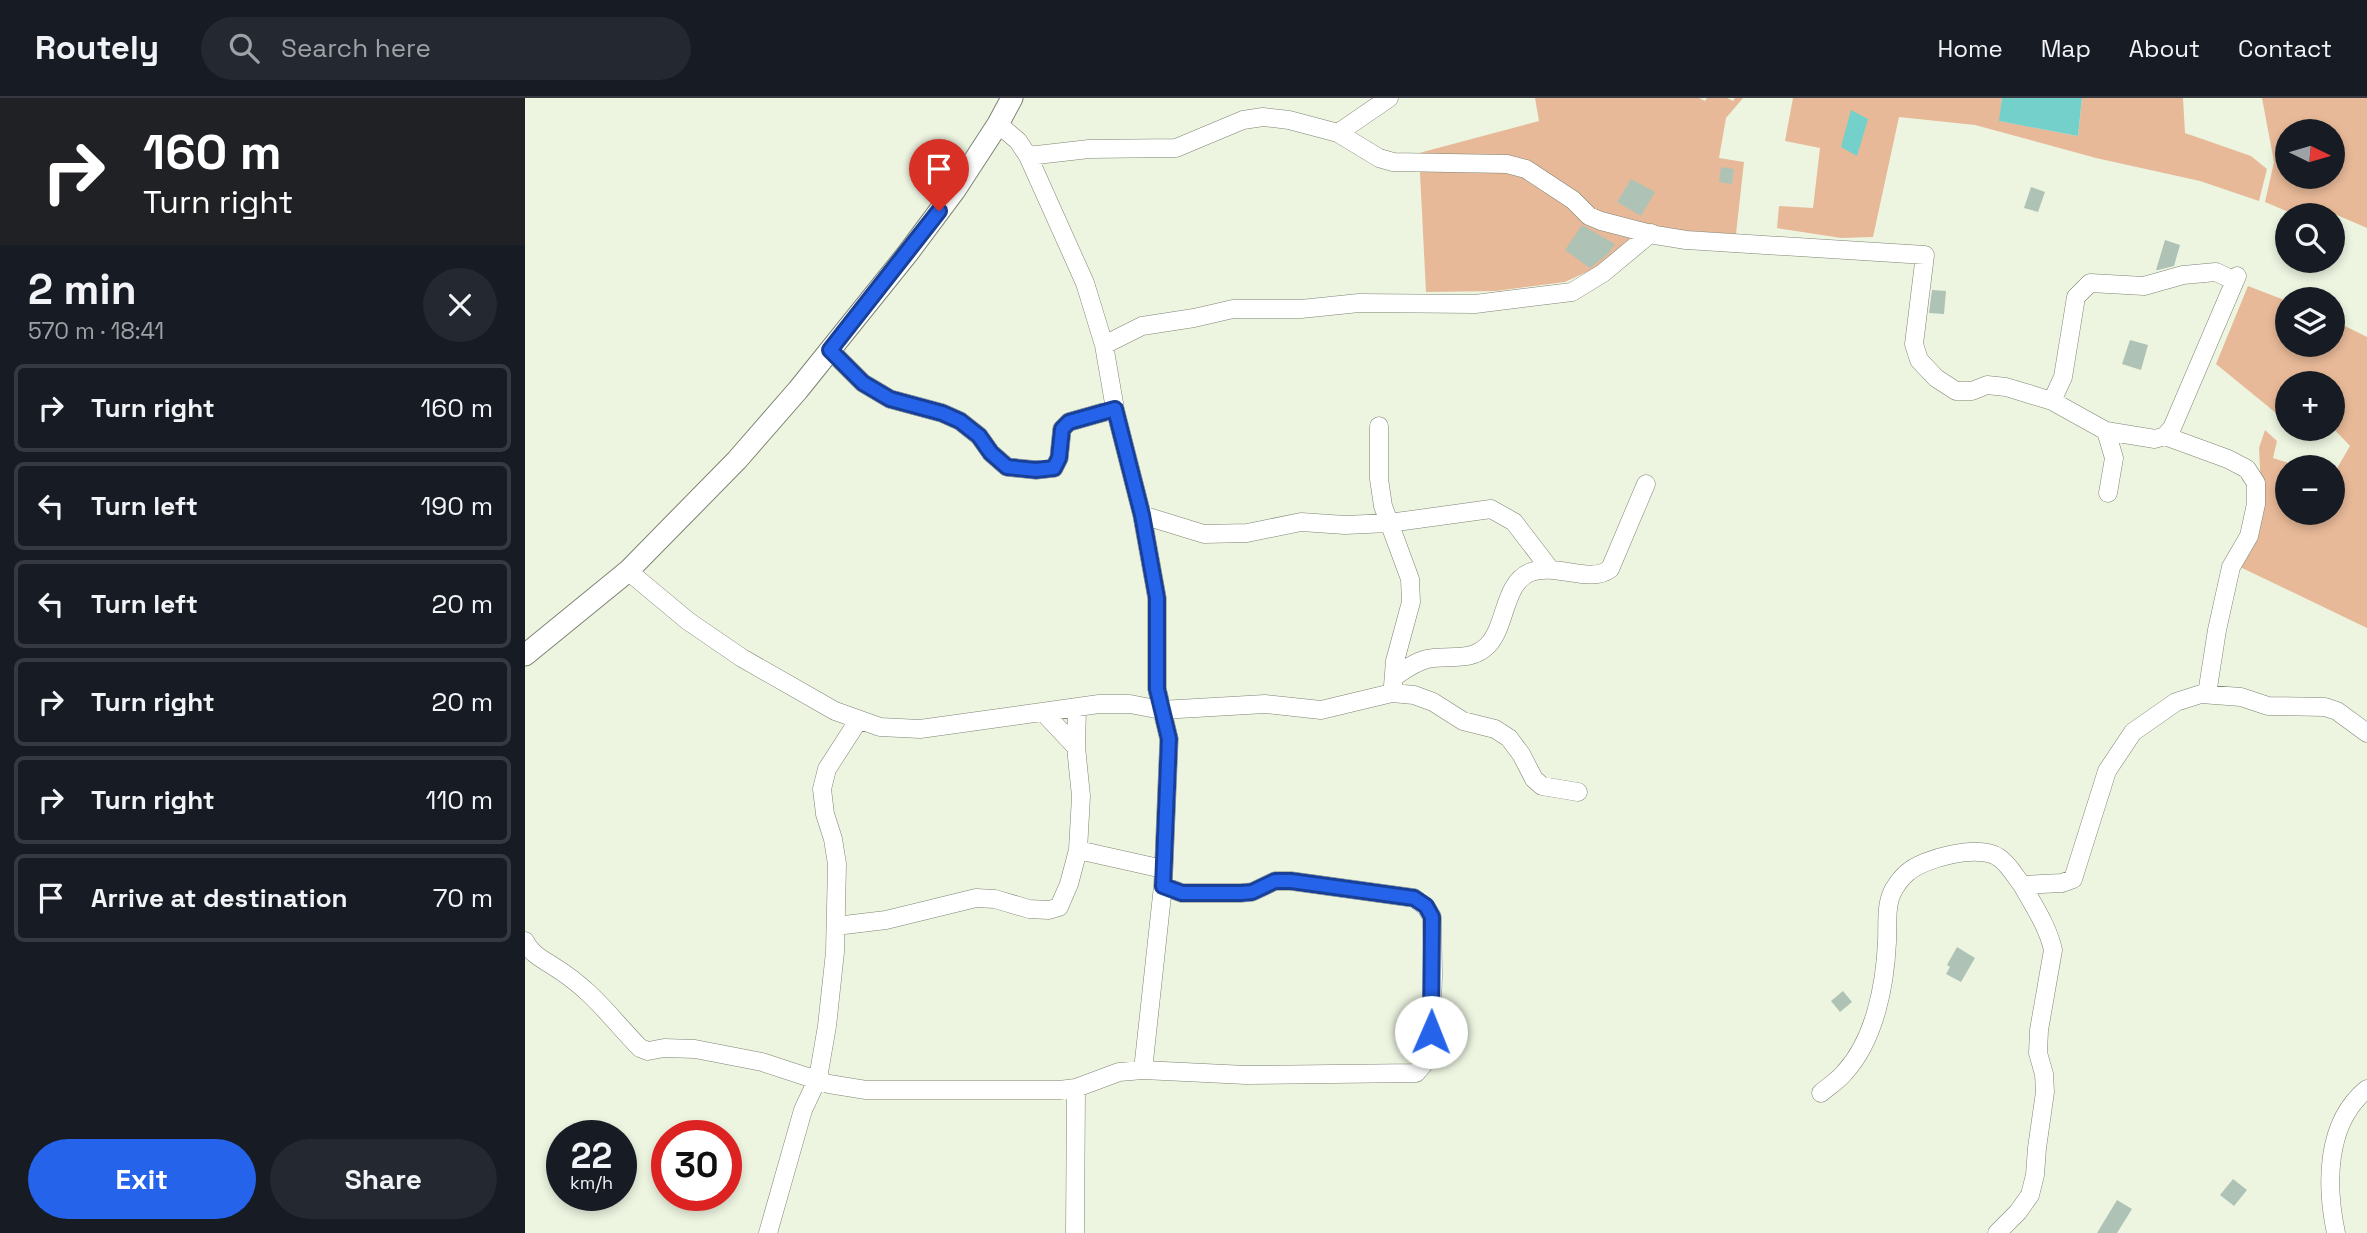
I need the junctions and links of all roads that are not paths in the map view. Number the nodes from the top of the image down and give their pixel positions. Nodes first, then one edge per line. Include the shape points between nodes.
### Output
1 (1012, 98) edge
2 (1389, 98) edge
3 (998, 124) junction
4 (1338, 133) junction
5 (1028, 156) junction
6 (1651, 233) junction
7 (1104, 345) junction
8 (830, 350) junction
9 (2052, 401) junction
10 (1115, 409) junction
11 (1379, 426) dead end
12 (2106, 431) junction
13 (2165, 436) junction
14 (1646, 484) dead end
15 (2108, 493) dead end
16 (1142, 515) junction
17 (1389, 523) junction
18 (1550, 569) junction
19 (628, 571) junction
20 (525, 654) edge
21 (1393, 685) junction
22 (2207, 694) junction
23 (1077, 707) junction
24 (1161, 710) junction
25 (1044, 713) junction
26 (857, 721) junction
27 (2367, 733) edge
28 (1076, 747) junction
29 (1578, 792) dead end
30 (1078, 850) junction
31 (1163, 877) junction
32 (2022, 885) junction
33 (836, 926) junction
34 (526, 947) edge
35 (1143, 1070) junction
36 (818, 1078) junction
37 (1076, 1088) junction
38 (2367, 1089) edge
39 (1821, 1093) dead end
40 (768, 1233) edge
41 (1075, 1233) edge
42 (1997, 1233) edge
43 (2336, 1233) edge

1 - 3 street
2 - 4 street
3 - 5 street
3 - 8 street via 955,190
4 - 5 street via 1263,117 1243,120 1176,148 1089,149
4 - 6 street via 1393,162 1507,164 1526,169 1589,216
5 - 7 street via 1085,283
6 - 7 street via 1572,292 1475,304 1233,309 1142,326
6 - 9 street via 1686,240 1925,255 1914,344 1919,360 1957,391 1987,385
7 - 10 street
8 - 10 street via 863,383 890,399 960,421 1007,467 1054,468 1062,429 1069,422
8 - 19 street via 737,460
9 - 12 street
9 - 13 street via 2063,377 2076,297 2090,284 2144,286 2216,272 2236,279
10 - 16 street
11 - 17 street via 1379,479
12 - 13 street via 2155,439
12 - 15 street via 2114,458
13 - 22 street via 2246,468 2256,483 2249,536 2231,567
14 - 18 street via 1610,569 1593,574
16 - 17 street via 1204,534 1247,533 1301,522
16 - 24 street via 1157,598
17 - 18 street via 1491,509 1514,522
17 - 21 street via 1410,579 1411,602
18 - 21 street via 1529,572 1517,583 1490,643 1478,653 1425,659
19 - 20 street
19 - 26 street via 742,658
21 - 24 street via 1321,710 1251,704
21 - 29 street via 1463,721 1495,729 1509,738 1542,786
22 - 27 street via 2241,696 2268,706 2325,707
22 - 32 street via 2176,702 2133,732 2120,749 2107,771 2073,879
23 - 24 street via 1130,704
23 - 25 street
23 - 28 street
24 - 31 street via 1169,739
25 - 26 street via 921,729
25 - 28 street
26 - 33 street via 827,769 823,789 838,864
28 - 30 street via 1081,796
30 - 31 street
30 - 33 street via 1059,907 1029,909 976,898 886,920
31 - 35 street
31 - 35 street via 1191,894 1252,892 1275,881 1291,881 1414,898 1432,917 1431,1032 1423,1065 1416,1073 1246,1075
32 - 39 street via 1997,856 1987,852 1945,856 1906,873 1892,891 1889,904 1883,982 1873,1018 1846,1072
32 - 42 street via 2053,950 2039,1031 2044,1108 2029,1195
33 - 36 street
34 - 36 street via 599,1000 640,1048 695,1049
35 - 37 street via 1105,1076
36 - 37 street via 842,1087 891,1091
36 - 40 street via 803,1110
37 - 41 street
38 - 43 street via 2343,1121 2332,1160 2330,1203

